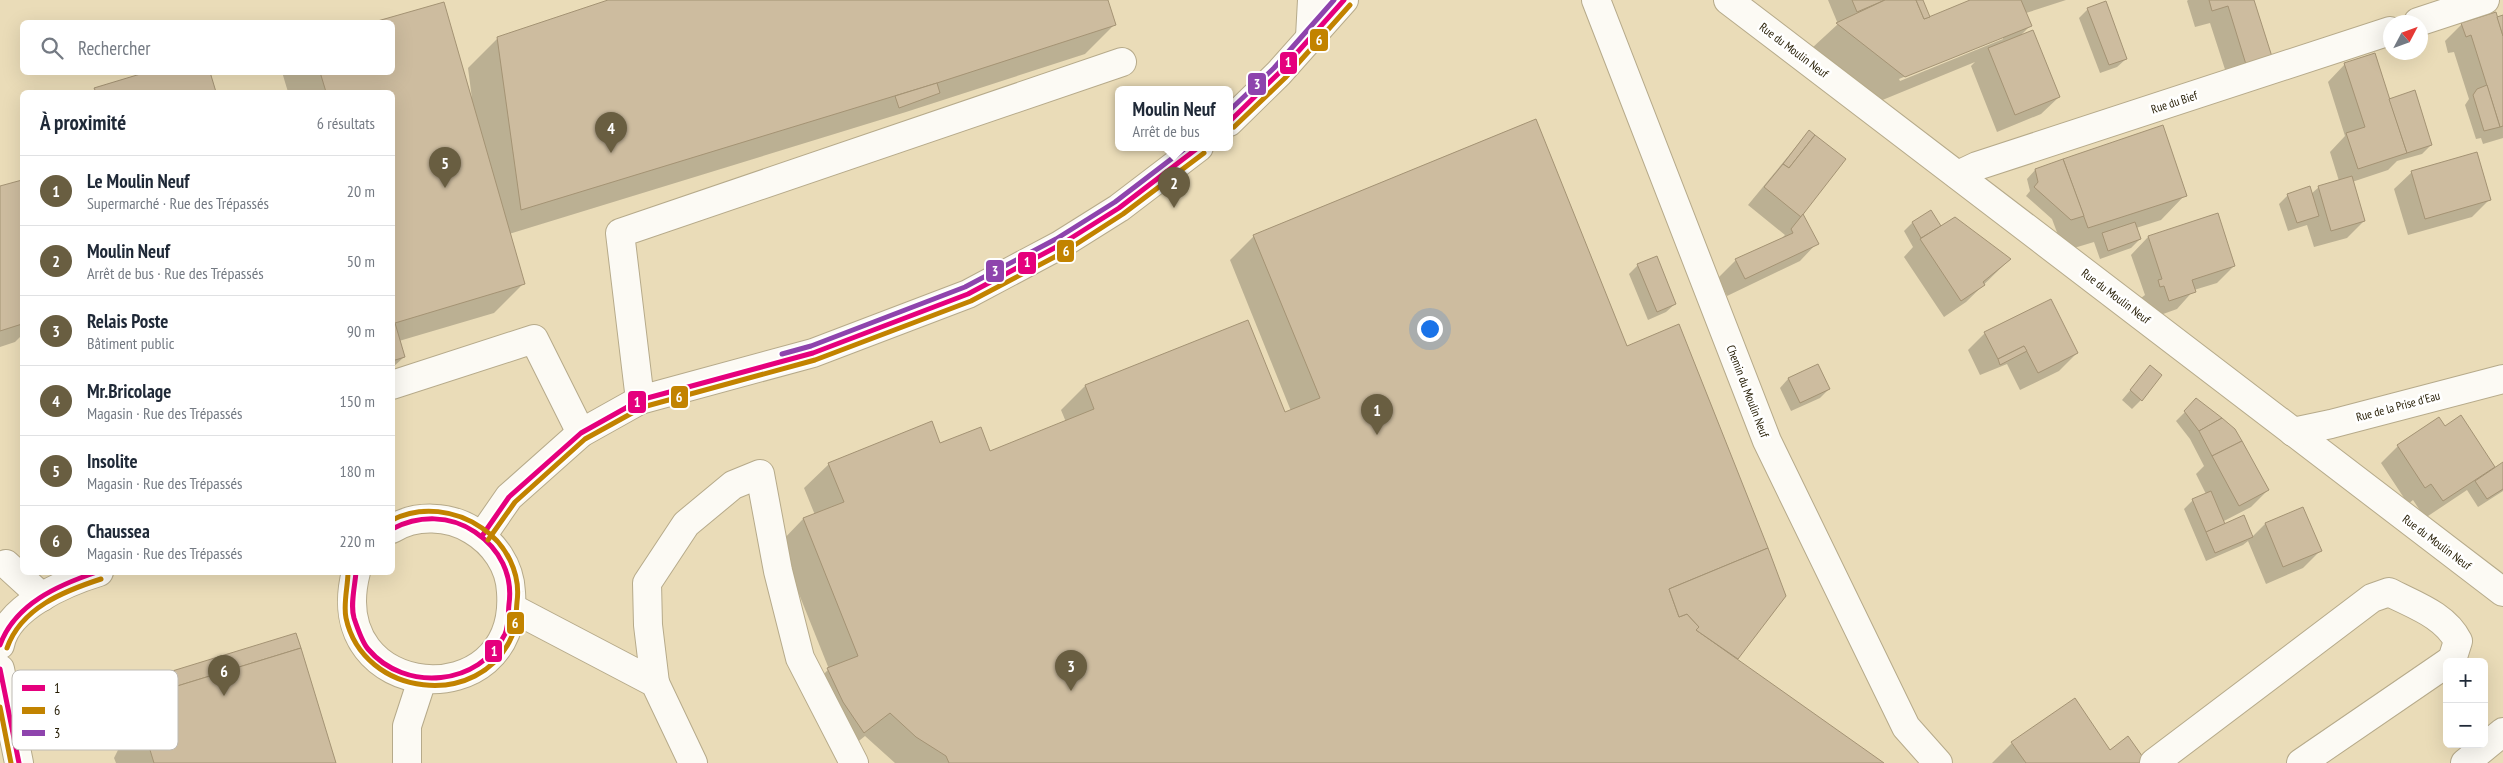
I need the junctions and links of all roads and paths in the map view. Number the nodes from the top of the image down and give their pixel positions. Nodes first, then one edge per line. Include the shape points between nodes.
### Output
1 (1312, 0) edge
2 (1344, 0) edge
3 (1596, 0) edge
4 (1728, 0) edge
5 (2485, 0) edge
6 (2428, 19) edge
7 (2383, 34) edge
8 (1310, 37) junction
9 (1122, 62) dead end
10 (1233, 118) edge
11 (1194, 151) edge
12 (1958, 175) junction
13 (2503, 379) edge
14 (395, 384) edge
15 (640, 400) junction
16 (2293, 432) junction
17 (581, 433) junction
18 (395, 523) edge
19 (482, 536) junction
20 (6, 564) dead end
21 (89, 575) edge
22 (355, 575) edge
23 (2503, 592) edge
24 (42, 597) junction
25 (512, 608) junction
26 (0, 645) edge
27 (2453, 658) edge
28 (2443, 666) edge
29 (0, 669) edge
30 (422, 680) junction
31 (656, 683) junction
32 (12, 728) edge
33 (2503, 732) edge
34 (16, 750) edge
35 (19, 763) edge
36 (407, 763) edge
37 (693, 763) edge
38 (854, 763) edge
39 (1938, 763) edge
40 (2154, 763) edge
41 (2300, 763) edge
42 (2465, 763) edge

1 - 8 street
2 - 8 street
3 - 39 street, Chemin du Moulin Neuf via 1767,441 1906,727
4 - 12 street, Rue du Moulin Neuf
5 - 6 street
7 - 12 street, Rue du Bief
8 - 10 street
9 - 15 street via 620,233
11 - 15 street via 1118,208 1060,245 968,294 814,353
12 - 16 street, Rue du Moulin Neuf
13 - 16 street, Rue de la Prise d'Eau
14 - 17 street via 534,338
15 - 17 street
16 - 23 street, Rue du Moulin Neuf
17 - 19 street via 509,497
18 - 19 street via 440,519 463,524
19 - 25 street via 500,556 511,581
20 - 24 street
21 - 24 street
22 - 30 street via 351,594 354,624 369,651 392,671
24 - 26 street via 18,614 2,636
25 - 30 street via 506,633 492,654 472,670 448,679
25 - 31 street
27 - 40 street via 2458,641 2452,628 2389,592 2372,598
28 - 41 street
29 - 32 street
30 - 36 street via 407,726
31 - 37 street
31 - 38 street via 648,625 647,583 686,524 733,485 760,474 778,571 800,658
33 - 42 street
34 - 35 street

